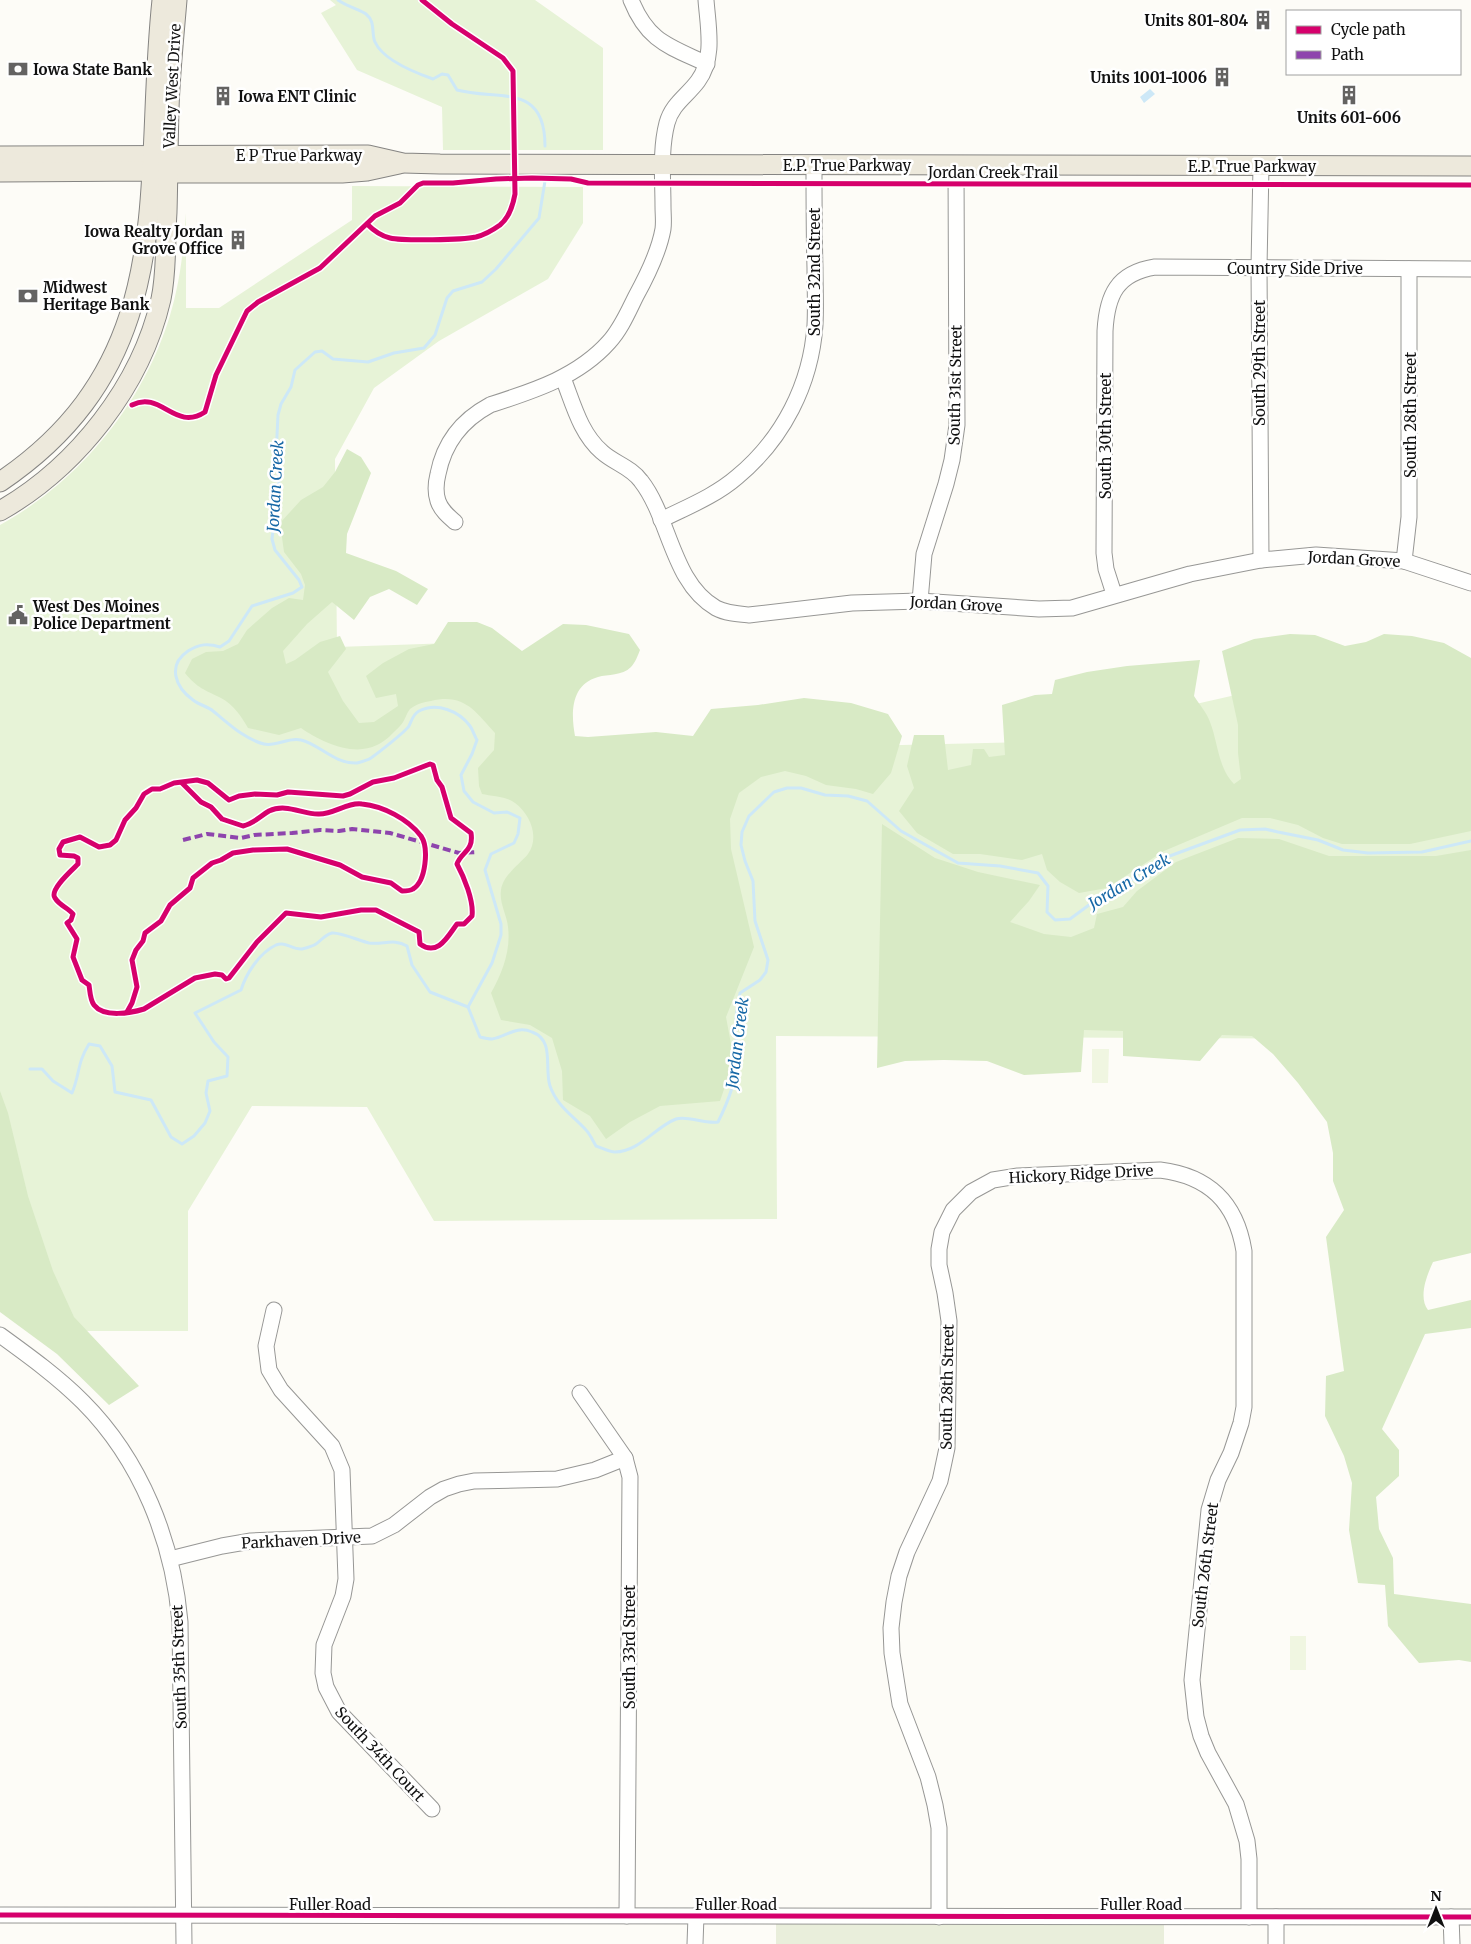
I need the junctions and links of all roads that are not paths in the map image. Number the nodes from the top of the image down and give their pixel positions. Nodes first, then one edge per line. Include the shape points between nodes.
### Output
1 (162, 0) edge
2 (177, 0) edge
3 (631, 0) edge
4 (706, 0) edge
5 (707, 64) junction
6 (0, 156) edge
7 (161, 163) junction
8 (402, 163) joint
9 (663, 164) junction
10 (814, 165) junction
11 (956, 166) junction
12 (1261, 166) junction
13 (1471, 166) edge
14 (0, 172) edge
15 (1259, 267) junction
16 (1409, 269) junction
17 (1471, 269) edge
18 (1123, 281) joint
19 (564, 378) junction
20 (0, 482) edge
21 (0, 511) edge
22 (661, 520) junction
23 (455, 522) dead end
24 (1261, 560) junction
25 (1404, 561) junction
26 (1471, 583) edge
27 (1114, 594) junction
28 (920, 601) junction
29 (1230, 1210) joint
30 (942, 1232) joint
31 (274, 1310) dead end
32 (0, 1335) edge
33 (580, 1393) dead end
34 (624, 1458) junction
35 (346, 1538) junction
36 (170, 1559) junction
37 (432, 1809) dead end
38 (0, 1915) edge
39 (184, 1916) junction
40 (627, 1916) junction
41 (696, 1916) junction
42 (939, 1917) junction
43 (1248, 1917) junction
44 (1276, 1917) junction
45 (1452, 1917) junction
46 (1471, 1917) edge
47 (184, 1944) edge
48 (696, 1944) edge
49 (1276, 1944) edge
50 (1452, 1944) edge

1 - 7 main road, Valley West Drive via 157,58
2 - 7 main road, Valley West Drive via 169,109
3 - 5 street via 638,16 654,36
4 - 5 street
5 - 9 street via 697,82 680,99 668,121
6 - 7 main road, E P True Parkway
7 - 8 main road, E P True Parkway via 342,172 367,171
7 - 14 main road, E P True Parkway
7 - 20 main road via 138,288 119,344 94,390 62,431
7 - 21 main road via 166,254 161,299 133,371 111,409 70,457 34,488
8 - 9 main road, E.P. True Parkway
9 - 10 main road, E.P. True Parkway
9 - 19 street via 663,228 640,289 610,342 589,362
10 - 11 main road, E.P. True Parkway
10 - 22 street, South 32nd Street via 815,324 801,390 781,429 753,463 713,495
11 - 12 main road, E.P. True Parkway
11 - 28 street, South 31st Street via 957,424 946,484 924,554
12 - 13 main road, E.P. True Parkway
12 - 15 street, South 29th Street
15 - 16 street, Country Side Drive
15 - 18 street, Country Side Drive via 1155,267 1142,269
15 - 24 street, South 29th Street
16 - 17 street, Country Side Drive
16 - 25 street, South 28th Street via 1410,498
18 - 27 street, South 30th Street via 1114,290 1106,310 1105,330 1104,552
19 - 22 street, Jordan Grove via 589,438 603,453 640,480
19 - 23 street via 490,405 460,428 444,453 436,488 444,512
22 - 28 street, Jordan Grove via 687,578 704,599 722,610 749,615 852,603
24 - 25 street, Jordan Grove via 1316,555
24 - 27 street, Jordan Grove
25 - 26 street, Jordan Grove
27 - 28 street, Jordan Grove via 1072,608 1039,609
29 - 30 street, Hickory Ridge Drive via 1211,1188 1178,1172 1018,1176 993,1180 971,1192 953,1210
29 - 43 street, South 26th Street via 1241,1233 1244,1251 1244,1407 1231,1454 1218,1480 1209,1510 1192,1680 1201,1736 1236,1804 1247,1840
30 - 42 street, South 28th Street via 939,1265 949,1321 947,1448 940,1481 899,1576 891,1628 900,1704 928,1777 939,1828
31 - 35 street, South 34th Court via 266,1346 269,1370 281,1390 325,1437 338,1458 344,1483
32 - 36 street, South 35th Street via 61,1382 103,1424 142,1486
33 - 34 street, South 33rd Street
34 - 35 street, Parkhaven Drive via 586,1473 557,1479 460,1484 430,1497 383,1531 372,1536
34 - 40 street, South 33rd Street via 630,1477
35 - 36 street, Parkhaven Drive via 251,1541
35 - 37 street, South 34th Court via 343,1596 324,1645 322,1659 326,1687 339,1712
36 - 39 street, South 35th Street via 181,1640
38 - 39 street, Fuller Road
39 - 40 street, Fuller Road
39 - 47 street, South 35th Street
40 - 41 street, Fuller Road
41 - 42 street, Fuller Road
41 - 48 street
42 - 43 street, Fuller Road
43 - 44 street, Fuller Road
44 - 45 street, Fuller Road
44 - 49 street
45 - 46 street, Fuller Road
45 - 50 street

